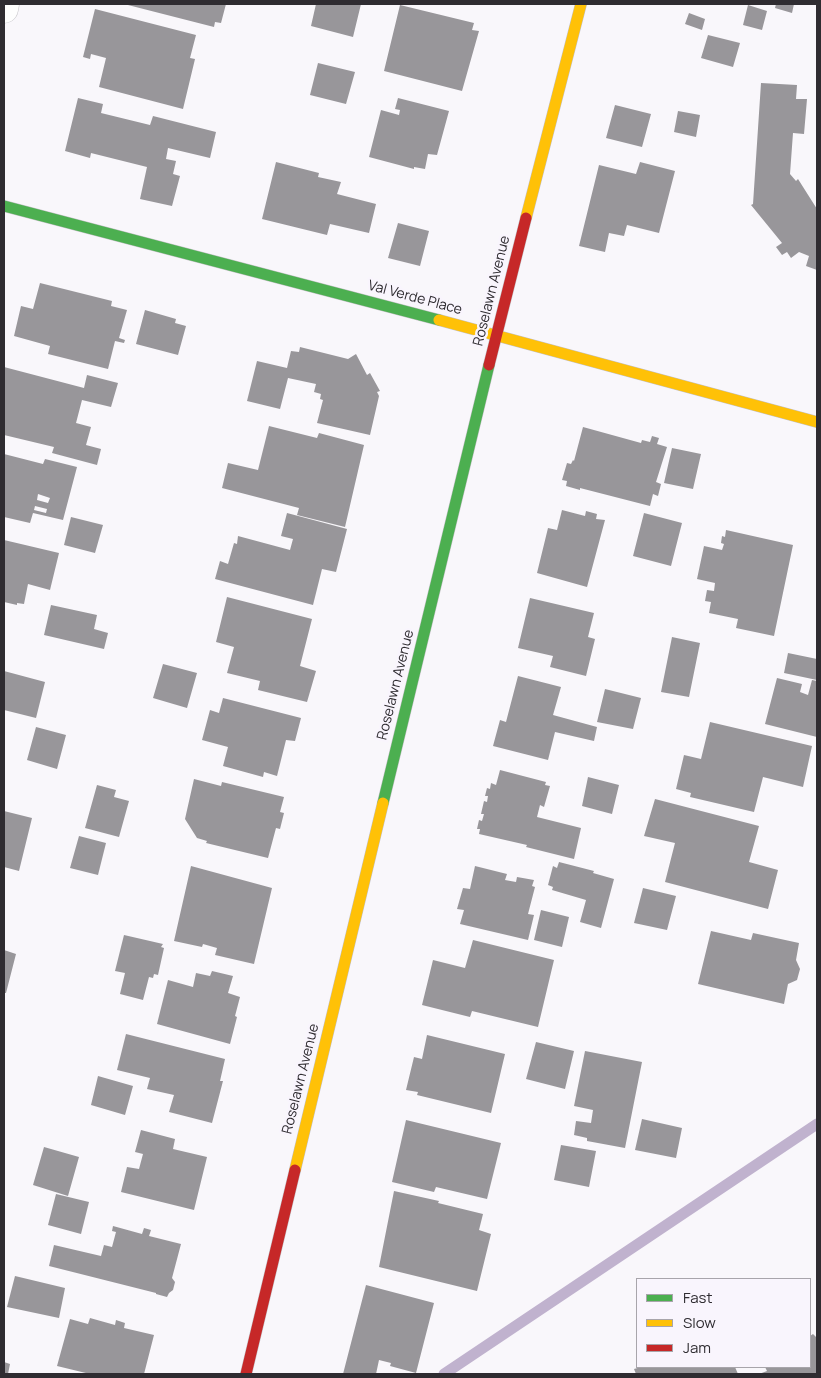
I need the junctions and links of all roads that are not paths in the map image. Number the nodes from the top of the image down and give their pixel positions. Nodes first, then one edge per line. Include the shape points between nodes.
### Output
1 (5, 4) edge
2 (581, 4) edge
3 (4, 9) edge
4 (4, 206) edge
5 (496, 335) junction
6 (817, 422) edge
7 (246, 1374) edge

1 - 3 street
2 - 5 street, Roselawn Avenue
4 - 5 street, Val Verde Place
5 - 6 street, Val Verde Place
5 - 7 street, Roselawn Avenue

